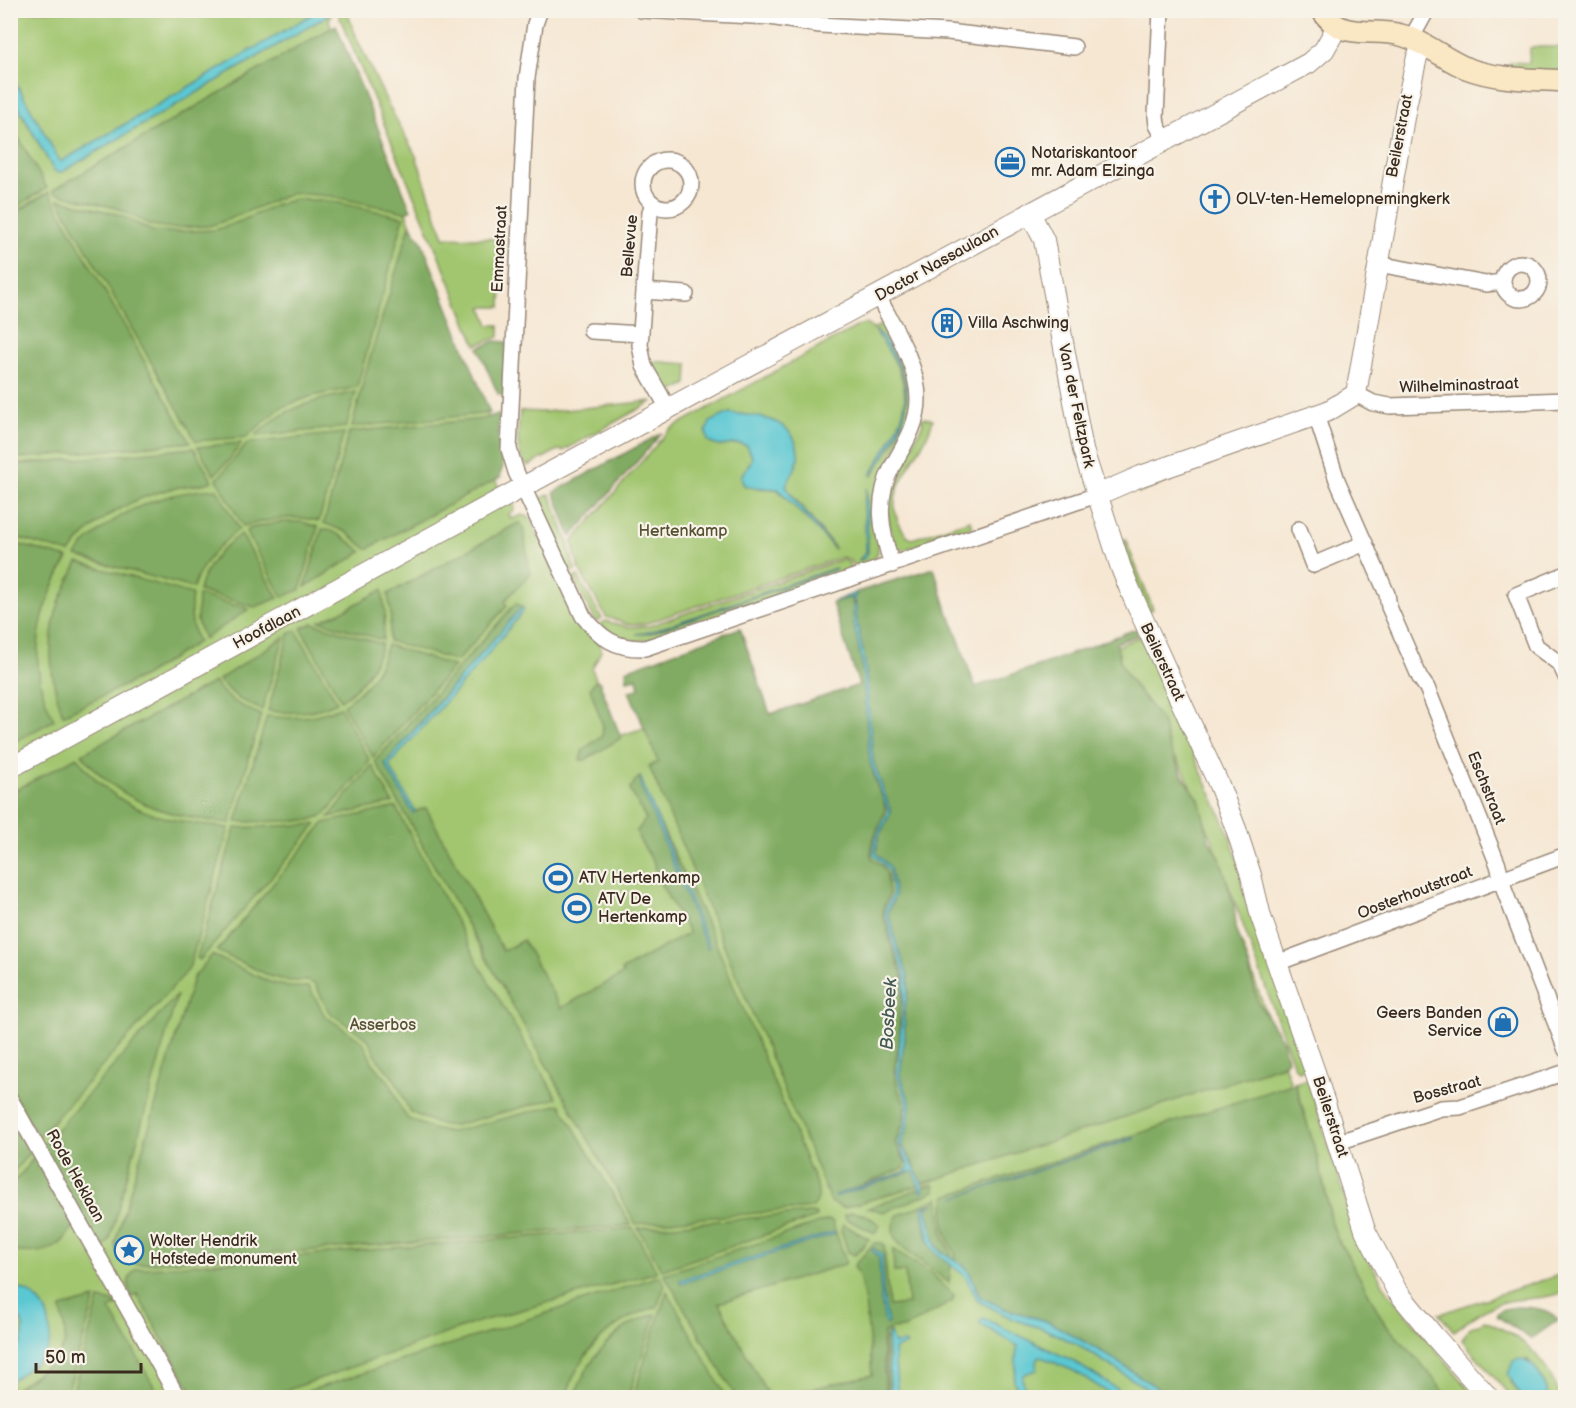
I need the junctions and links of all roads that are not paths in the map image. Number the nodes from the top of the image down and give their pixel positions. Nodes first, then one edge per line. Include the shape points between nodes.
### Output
1 (540, 10) edge
2 (641, 10) edge
3 (1161, 10) edge
4 (1322, 10) edge
5 (1427, 10) edge
6 (793, 16) edge
7 (1337, 27) junction
8 (1417, 42) junction
9 (1074, 47) dead end
10 (1566, 81) edge
11 (1165, 140) junction
12 (653, 204) dead end
13 (1030, 213) junction
14 (1378, 264) junction
15 (1503, 282) dead end
16 (644, 291) junction
17 (686, 294) dead end
18 (878, 296) junction
19 (591, 331) dead end
20 (641, 334) junction
21 (1356, 394) junction
22 (1566, 400) edge
23 (669, 410) junction
24 (1316, 415) junction
25 (523, 487) junction
26 (1097, 495) junction
27 (1299, 529) dead end
28 (1365, 543) junction
29 (892, 565) junction
30 (1566, 574) edge
31 (1566, 677) edge
32 (10, 768) edge
33 (1566, 855) edge
34 (1502, 879) junction
35 (1277, 963) junction
36 (1566, 1050) edge
37 (1566, 1072) edge
38 (10, 1099) edge
39 (1339, 1142) junction
40 (178, 1398) edge
41 (1489, 1398) edge

1 - 25 street, Emmastraat via 527,78 509,412 508,449
2 - 6 street
3 - 11 street via 1156,116
4 - 7 main road
5 - 8 street
6 - 9 street via 820,25 948,32
7 - 8 main road via 1392,33
7 - 11 street, Doctor Nassaulaan via 1324,50 1309,63
8 - 10 main road via 1481,73
8 - 14 street, Beilerstraat
11 - 13 street, Doctor Nassaulaan
12 - 16 street, Bellevue
13 - 18 street, Doctor Nassaulaan
13 - 26 street, Van der Feltzpark via 1044,240 1083,450
14 - 15 street via 1486,284
14 - 21 street, Beilerstraat
16 - 17 street, Bellevue
16 - 20 street, Bellevue
18 - 23 street, Doctor Nassaulaan
18 - 29 street via 911,365 918,390 914,425 888,476 882,497 881,525
19 - 20 street
20 - 23 street, Bellevue via 644,366
21 - 22 street, Wilhelminastraat via 1390,406
21 - 24 street
23 - 25 street, Doctor Nassaulaan
24 - 26 street
24 - 28 street, Eschstraat via 1337,480
25 - 29 street via 583,616 611,643 631,648 658,644
25 - 32 street, Hoofdlaan
26 - 29 street
26 - 35 street, Beilerstraat via 1136,606 1236,829
27 - 28 street via 1313,565
28 - 34 street, Eschstraat
30 - 31 street via 1516,595 1536,646 1560,664
33 - 34 street, Oosterhoutstraat
34 - 35 street, Oosterhoutstraat
34 - 36 street, Eschstraat
35 - 39 street, Beilerstraat
37 - 39 street, Bosstraat
38 - 40 street, Rode Heklaan
39 - 41 street, Beilerstraat via 1365,1230 1397,1291

